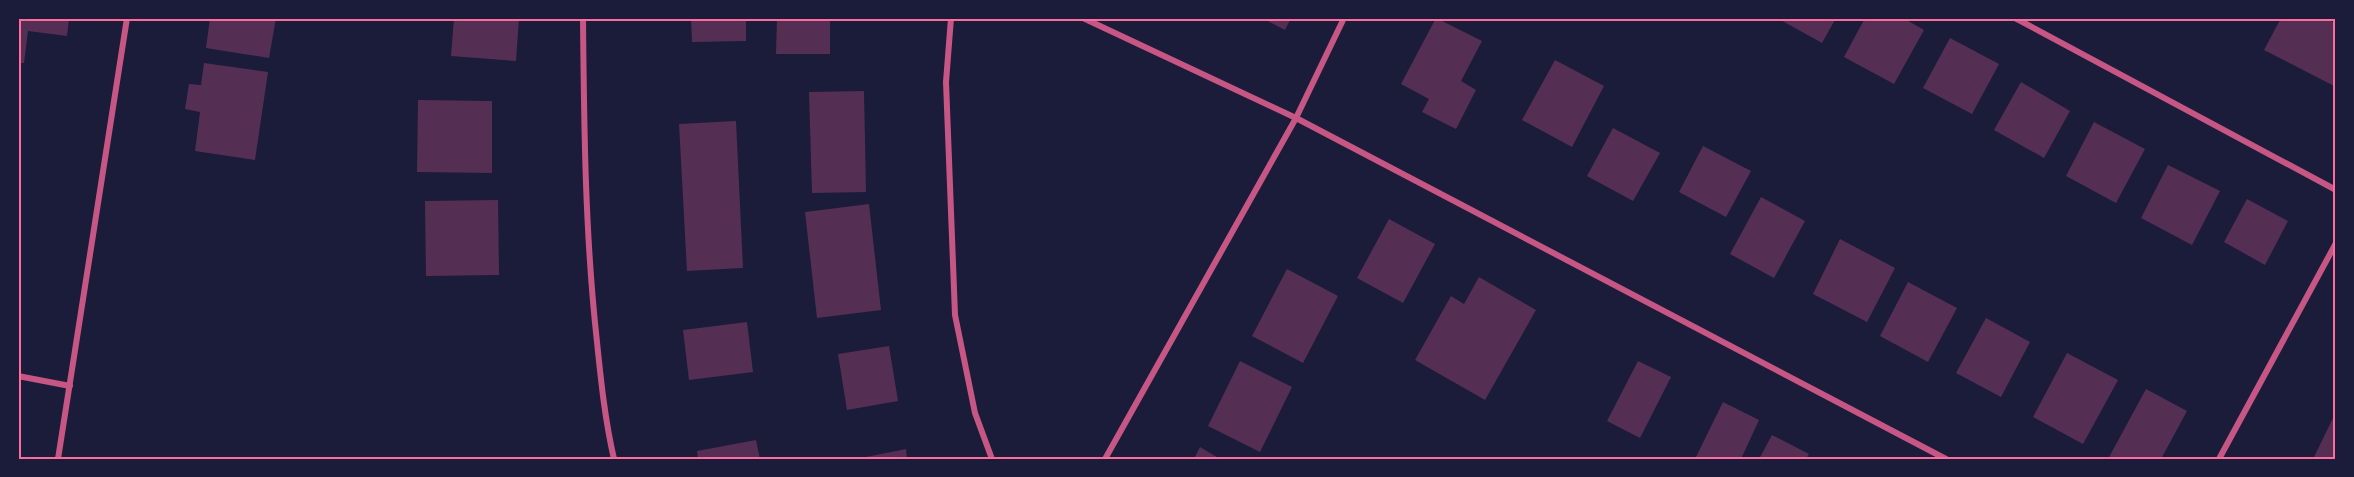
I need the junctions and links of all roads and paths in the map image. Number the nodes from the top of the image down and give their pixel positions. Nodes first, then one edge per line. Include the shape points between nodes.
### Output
1 (127, 18) edge
2 (583, 18) edge
3 (951, 18) edge
4 (1083, 18) edge
5 (1344, 18) edge
6 (2015, 18) edge
7 (1296, 118) junction
8 (2336, 190) edge
9 (2336, 243) edge
10 (18, 375) edge
11 (70, 386) junction
12 (58, 459) edge
13 (615, 459) edge
14 (992, 459) edge
15 (1105, 459) edge
16 (1946, 459) edge
17 (2219, 459) edge

1 - 11 street
2 - 13 street via 590,279 606,426
3 - 14 street via 945,82 955,315 975,413
4 - 7 street
5 - 7 street
6 - 8 street
7 - 15 street
7 - 16 street
9 - 17 street
10 - 11 street
11 - 12 street

